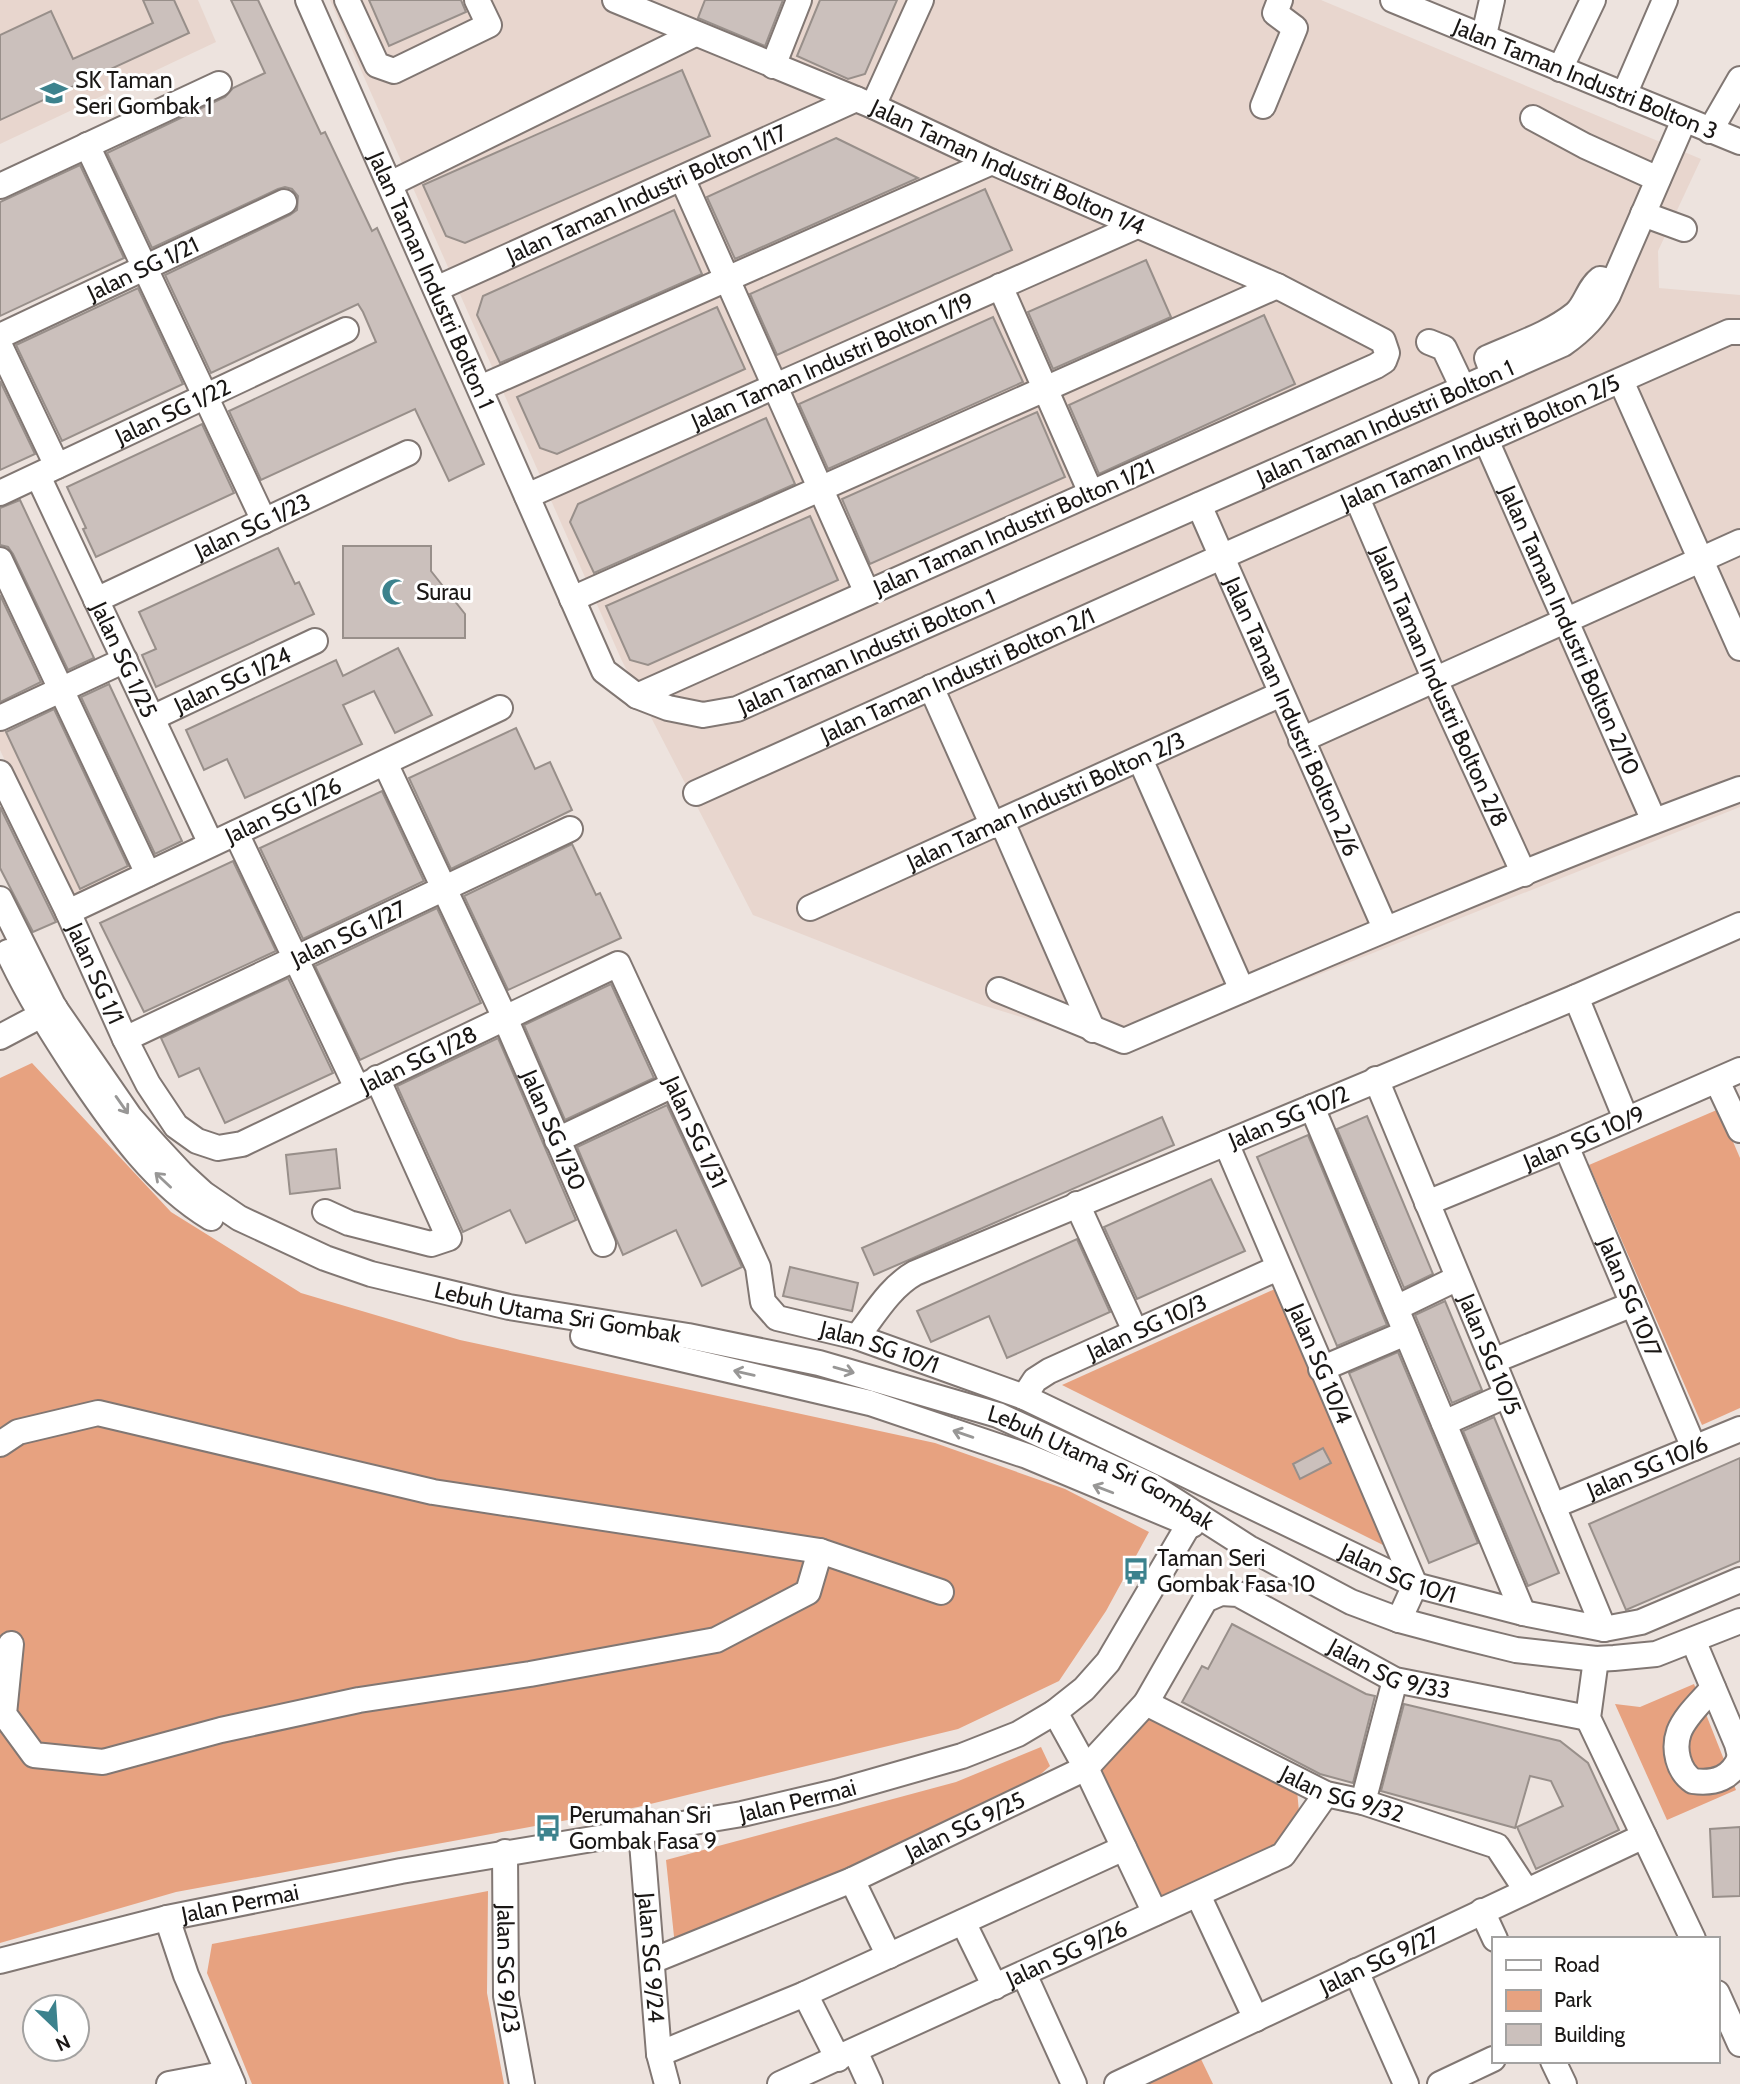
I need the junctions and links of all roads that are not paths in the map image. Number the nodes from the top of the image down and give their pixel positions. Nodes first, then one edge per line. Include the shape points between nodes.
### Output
1 (308, 0) edge
2 (347, 0) edge
3 (477, 0) edge
4 (615, 0) edge
5 (799, 0) edge
6 (921, 0) edge
7 (1280, 0) edge
8 (1393, 0) edge
9 (1492, 0) edge
10 (1593, 0) edge
11 (1665, 0) edge
12 (668, 9) edge
13 (695, 34) junction
14 (1484, 36) junction
15 (773, 66) junction
16 (1560, 69) junction
17 (1740, 79) edge
18 (219, 84) dead end
19 (1624, 95) junction
20 (865, 103) junction
21 (1263, 106) dead end
22 (1533, 118) dead end
23 (1684, 120) junction
24 (1710, 131) junction
25 (1740, 142) edge
26 (87, 145) junction
27 (992, 162) junction
28 (682, 178) junction
29 (1658, 179) junction
30 (390, 184) junction
31 (0, 186) edge
32 (284, 202) dead end
33 (1643, 214) junction
34 (1137, 226) junction
35 (1684, 229) dead end
36 (145, 267) junction
37 (727, 279) junction
38 (1000, 286) junction
39 (1277, 286) junction
40 (436, 289) junction
41 (346, 330) dead end
42 (1740, 332) edge
43 (0, 335) edge
44 (1429, 342) dead end
45 (0, 346) edge
46 (1387, 353) joint
47 (1620, 382) junction
48 (775, 387) junction
49 (1463, 387) junction
50 (480, 388) junction
51 (1046, 389) junction
52 (205, 396) junction
53 (1486, 440) junction
54 (408, 453) dead end
55 (47, 471) junction
56 (821, 490) junction
57 (0, 493) edge
58 (1091, 493) junction
59 (527, 496) junction
60 (1357, 498) junction
61 (1199, 505) junction
62 (264, 521) junction
63 (1740, 542) edge
64 (1221, 556) junction
65 (0, 560) edge
66 (1700, 560) junction
67 (867, 593) junction
68 (572, 599) junction
69 (96, 600) junction
70 (1566, 622) junction
71 (315, 641) dead end
72 (1740, 648) edge
73 (125, 660) junction
74 (1435, 680) junction
75 (931, 687) junction
76 (61, 690) junction
77 (1281, 694) junction
78 (637, 696) junction
79 (500, 708) dead end
80 (0, 718) edge
81 (152, 718) junction
82 (1301, 740) junction
83 (1140, 759) junction
84 (385, 763) junction
85 (0, 773) edge
86 (1740, 789) edge
87 (696, 793) dead end
88 (1654, 821) junction
89 (998, 824) junction
90 (570, 829) dead end
91 (236, 833) junction
92 (211, 844) junction
93 (148, 874) junction
94 (1524, 874) junction
95 (444, 890) junction
96 (0, 899) edge
97 (810, 908) dead end
98 (68, 912) junction
99 (1740, 925) edge
100 (1385, 928) junction
101 (0, 936) edge
102 (296, 959) junction
103 (618, 964) joint
104 (999, 990) dead end
105 (1242, 990) junction
106 (1576, 997) junction
107 (48, 1012) junction
108 (505, 1018) junction
109 (1093, 1030) junction
110 (0, 1036) edge
111 (125, 1040) junction
112 (1740, 1070) edge
113 (1376, 1079) junction
114 (1717, 1081) junction
115 (367, 1083) junction
116 (673, 1085) junction
117 (1312, 1107) junction
118 (1626, 1119) junction
119 (1740, 1130) edge
120 (557, 1140) junction
121 (1226, 1143) junction
122 (1566, 1146) junction
123 (218, 1148) joint
124 (1427, 1203) junction
125 (1077, 1204) junction
126 (325, 1212) dead end
127 (603, 1244) dead end
128 (1278, 1268) junction
129 (1458, 1278) junction
130 (763, 1302) joint
131 (1633, 1304) junction
132 (1396, 1308) junction
133 (1135, 1331) junction
134 (1406, 1333) junction
135 (857, 1337) junction
136 (1493, 1361) junction
137 (1321, 1369) junction
138 (1507, 1395) junction
139 (1024, 1397) junction
140 (1444, 1423) junction
141 (1740, 1429) edge
142 (0, 1444) edge
143 (1694, 1448) junction
144 (1553, 1506) junction
145 (1192, 1519) junction
146 (820, 1552) junction
147 (1740, 1580) edge
148 (1415, 1585) junction
149 (941, 1592) dead end
150 (1205, 1600) joint
151 (1523, 1613) junction
152 (1399, 1620) junction
153 (1740, 1621) edge
154 (1604, 1629) junction
155 (1693, 1640) junction
156 (11, 1644) dead end
157 (1596, 1659) junction
158 (1395, 1680) junction
159 (1713, 1688) junction
160 (1146, 1703) junction
161 (1055, 1712) junction
162 (1588, 1718) junction
163 (1740, 1757) edge
164 (1086, 1768) junction
165 (1326, 1794) junction
166 (1363, 1802) junction
167 (641, 1830) junction
168 (1644, 1836) junction
169 (1124, 1848) junction
170 (505, 1852) junction
171 (852, 1880) junction
172 (1526, 1890) junction
173 (1198, 1895) junction
174 (1482, 1911) junction
175 (1155, 1913) junction
176 (167, 1918) junction
177 (963, 1922) junction
178 (1494, 1937) edge
179 (1692, 1937) edge
180 (889, 1956) junction
181 (0, 1961) edge
182 (652, 1961) junction
183 (1356, 1971) junction
184 (1024, 1974) junction
185 (995, 1987) junction
186 (805, 1994) junction
187 (1719, 1997) edge
188 (1256, 2019) junction
189 (1740, 2044) edge
190 (659, 2054) junction
191 (847, 2055) junction
192 (1492, 2059) edge
193 (1554, 2063) edge
194 (230, 2078) edge
195 (169, 2084) edge
196 (522, 2084) edge
197 (667, 2084) edge
198 (780, 2084) edge
199 (870, 2084) edge
200 (1074, 2084) edge
201 (1116, 2084) edge
202 (1406, 2084) edge
203 (1440, 2084) edge
204 (1564, 2084) edge

1 - 30 street, Jalan Taman Industri Bolton 1
2 - 3 street via 377,65 394,71 489,25
4 - 12 street, Jalan Taman Industri Bolton 1/4
5 - 15 street
6 - 20 street
7 - 21 street via 1275,13 1295,28
8 - 14 street, Jalan Taman Industri Bolton 3
9 - 14 street
10 - 16 street
11 - 19 street
12 - 13 street, Jalan Taman Industri Bolton 1/4
13 - 15 street, Jalan Taman Industri Bolton 1/4
13 - 30 street
14 - 16 street, Jalan Taman Industri Bolton 3
15 - 20 street, Jalan Taman Industri Bolton 1/4
16 - 19 street, Jalan Taman Industri Bolton 3
17 - 24 street
18 - 26 street
19 - 23 street, Jalan Taman Industri Bolton 3
20 - 27 street, Jalan Taman Industri Bolton 1/4
20 - 28 street, Jalan Taman Industri Bolton 1/17
22 - 29 street
23 - 24 street, Jalan Taman Industri Bolton 3
23 - 29 street, Jalan Taman Industri Bolton 1
24 - 25 street, Jalan Taman Industri Bolton 3
26 - 31 street
26 - 36 street
27 - 34 street, Jalan Taman Industri Bolton 1/4
27 - 37 street
28 - 37 street
28 - 40 street, Jalan Taman Industri Bolton 1/17
29 - 33 street, Jalan Taman Industri Bolton 1
30 - 40 street, Jalan Taman Industri Bolton 1
32 - 36 street, Jalan SG 1/21
33 - 35 street
33 - 49 street, Jalan Taman Industri Bolton 1 via 1601,308 1581,331 1563,344
34 - 38 street, Jalan Taman Industri Bolton 1/19
34 - 39 street, Jalan Taman Industri Bolton 1/4
36 - 43 street, Jalan SG 1/21
36 - 52 street
37 - 48 street
37 - 50 street
38 - 48 street, Jalan Taman Industri Bolton 1/19
38 - 51 street
39 - 46 street, Jalan Taman Industri Bolton 1/4 via 1383,341
39 - 51 street
40 - 50 street, Jalan Taman Industri Bolton 1
41 - 52 street, Jalan SG 1/22
42 - 47 street, Jalan Taman Industri Bolton 2/5 via 1729,332
44 - 49 street via 1444,348
45 - 55 street, Jalan SG 1/25
46 - 58 street, Jalan Taman Industri Bolton 1/21 via 1376,366
47 - 53 street, Jalan Taman Industri Bolton 2/5
47 - 66 street
48 - 56 street
48 - 59 street, Jalan Taman Industri Bolton 1/19
49 - 61 street, Jalan Taman Industri Bolton 1
50 - 59 street, Jalan Taman Industri Bolton 1
51 - 56 street
51 - 58 street
52 - 55 street, Jalan SG 1/22
52 - 62 street
53 - 60 street, Jalan Taman Industri Bolton 2/5
53 - 70 street, Jalan Taman Industri Bolton 2/10
54 - 62 street, Jalan SG 1/23
55 - 57 street, Jalan SG 1/22
55 - 69 street, Jalan SG 1/25
56 - 67 street
56 - 68 street
58 - 67 street, Jalan Taman Industri Bolton 1/21
59 - 68 street, Jalan Taman Industri Bolton 1
60 - 64 street, Jalan Taman Industri Bolton 2/5
60 - 74 street, Jalan Taman Industri Bolton 2/8
61 - 64 street, Jalan Taman Industri Bolton 2/6
61 - 78 street, Jalan Taman Industri Bolton 1 via 737,709 703,715
62 - 69 street, Jalan SG 1/23
63 - 66 street
64 - 75 street, Jalan Taman Industri Bolton 2/1
64 - 77 street, Jalan Taman Industri Bolton 2/6
65 - 76 street
66 - 70 street
66 - 72 street
67 - 78 street, Jalan Taman Industri Bolton 1/21
68 - 78 street, Jalan Taman Industri Bolton 1 via 604,671
69 - 73 street, Jalan SG 1/25
70 - 74 street
70 - 88 street, Jalan Taman Industri Bolton 2/10
71 - 81 street, Jalan SG 1/24
73 - 76 street
73 - 81 street, Jalan SG 1/25
74 - 82 street
74 - 94 street, Jalan Taman Industri Bolton 2/8
75 - 87 street, Jalan Taman Industri Bolton 2/1
75 - 89 street
76 - 80 street
76 - 93 street
77 - 82 street, Jalan Taman Industri Bolton 2/6
77 - 83 street, Jalan Taman Industri Bolton 2/3
79 - 84 street, Jalan SG 1/26
81 - 92 street, Jalan SG 1/25
82 - 100 street, Jalan Taman Industri Bolton 2/6
83 - 89 street, Jalan Taman Industri Bolton 2/3
83 - 105 street
84 - 91 street, Jalan SG 1/26
84 - 95 street, Jalan SG 1/30
85 - 98 street, Jalan SG 1/1
86 - 88 street
88 - 94 street
89 - 97 street, Jalan Taman Industri Bolton 2/3
89 - 109 street
90 - 95 street, Jalan SG 1/27
91 - 92 street, Jalan SG 1/26
91 - 102 street
92 - 93 street, Jalan SG 1/26
93 - 98 street, Jalan SG 1/26
94 - 100 street
95 - 102 street, Jalan SG 1/27
95 - 108 street, Jalan SG 1/30
96 - 107 street, Lebuh Utama Sri Gombak
98 - 111 street, Jalan SG 1/1
99 - 106 street, Jalan SG 10/2
100 - 105 street
101 - 107 street, Lebuh Utama Sri Gombak
102 - 111 street, Jalan SG 1/27
102 - 115 street
103 - 108 street, Jalan SG 1/28
103 - 116 street, Jalan SG 1/31
104 - 109 street
105 - 109 street via 1124,1041
106 - 113 street, Jalan SG 10/2
106 - 118 street
107 - 110 street
107 - 145 street, Lebuh Utama Sri Gombak via 115,1128 160,1179 238,1235 309,1268 396,1297 598,1338 870,1403
108 - 115 street, Jalan SG 1/28
108 - 120 street, Jalan SG 1/30
111 - 123 street, Jalan SG 1/1 via 176,1126 197,1141
112 - 114 street, Jalan SG 10/9
113 - 117 street, Jalan SG 10/2
113 - 124 street, Jalan SG 10/5
114 - 118 street, Jalan SG 10/9
114 - 119 street
115 - 123 street, Jalan SG 1/28 via 242,1144
115 - 126 street via 449,1238 431,1244 349,1223
116 - 120 street
116 - 130 street, Jalan SG 1/31 via 758,1267
117 - 121 street, Jalan SG 10/2
117 - 132 street
118 - 122 street, Jalan SG 10/9
120 - 127 street, Jalan SG 1/30
121 - 125 street, Jalan SG 10/2
121 - 128 street, Jalan SG 10/4
122 - 124 street, Jalan SG 10/9
122 - 131 street, Jalan SG 10/7
124 - 129 street, Jalan SG 10/5
125 - 133 street
125 - 135 street, Jalan SG 10/2 via 903,1280
128 - 133 street, Jalan SG 10/3
128 - 137 street, Jalan SG 10/4
129 - 132 street
129 - 136 street, Jalan SG 10/5
130 - 135 street, Jalan SG 10/1 via 777,1318
131 - 136 street
131 - 143 street, Jalan SG 10/7
132 - 134 street
133 - 139 street, Jalan SG 10/3 via 1049,1371 1035,1380
134 - 137 street
134 - 140 street
135 - 139 street, Jalan SG 10/1
136 - 138 street, Jalan SG 10/5
137 - 148 street, Jalan SG 10/4
138 - 140 street
138 - 144 street, Jalan SG 10/5
139 - 148 street, Jalan SG 10/1
140 - 151 street
141 - 143 street, Jalan SG 10/6
142 - 146 street via 18,1432 98,1413 433,1492
143 - 144 street, Jalan SG 10/6
144 - 154 street, Jalan SG 10/5
145 - 152 street, Lebuh Utama Sri Gombak via 1351,1602
145 - 161 street, Jalan Permai via 1108,1662
146 - 149 street
146 - 156 street via 808,1592 716,1640 359,1700 103,1762 34,1755 5,1714
147 - 154 street, Jalan SG 10/1 via 1641,1622
148 - 151 street, Jalan SG 10/1
148 - 152 street
150 - 158 street, Jalan SG 9/33 via 1221,1593 1238,1594
150 - 160 street, Jalan SG 9/25
151 - 154 street, Jalan SG 10/1
152 - 157 street, Lebuh Utama Sri Gombak via 1516,1650
153 - 155 street, Lebuh Utama Sri Gombak
155 - 157 street, Lebuh Utama Sri Gombak via 1656,1654
155 - 159 street
157 - 162 street
158 - 162 street, Jalan SG 9/33
158 - 166 street
159 - 163 street
159 - 163 street via 1679,1732 1680,1767 1693,1781 1715,1781 1732,1773
160 - 164 street, Jalan SG 9/25
160 - 165 street, Jalan SG 9/32
161 - 164 street
161 - 167 street, Jalan Permai via 1018,1734 962,1756 861,1785 742,1814
162 - 168 street
164 - 169 street
164 - 171 street, Jalan SG 9/25
165 - 166 street, Jalan SG 9/32
165 - 173 street, Jalan SG 9/26 via 1283,1855
166 - 172 street, Jalan SG 9/32 via 1497,1846
167 - 170 street, Jalan Permai
167 - 182 street, Jalan SG 9/24
168 - 172 street, Jalan SG 9/27
168 - 179 street
169 - 175 street
169 - 177 street
170 - 176 street, Jalan Permai
170 - 196 street, Jalan SG 9/23 via 506,1996
171 - 180 street
171 - 182 street, Jalan SG 9/25
172 - 174 street, Jalan SG 9/27
173 - 175 street, Jalan SG 9/26
173 - 188 street
174 - 178 street
174 - 183 street, Jalan SG 9/27
175 - 184 street, Jalan SG 9/26
176 - 181 street, Jalan Permai
176 - 194 street
177 - 180 street
177 - 185 street
180 - 186 street
182 - 190 street, Jalan SG 9/24
183 - 188 street, Jalan SG 9/27
183 - 202 street
184 - 185 street, Jalan SG 9/26
184 - 200 street
185 - 191 street, Jalan SG 9/26
186 - 190 street
186 - 191 street
187 - 189 street
188 - 201 street, Jalan SG 9/27
190 - 197 street, Jalan SG 9/24
191 - 198 street, Jalan SG 9/26
191 - 199 street
192 - 203 street
193 - 204 street
194 - 195 street

